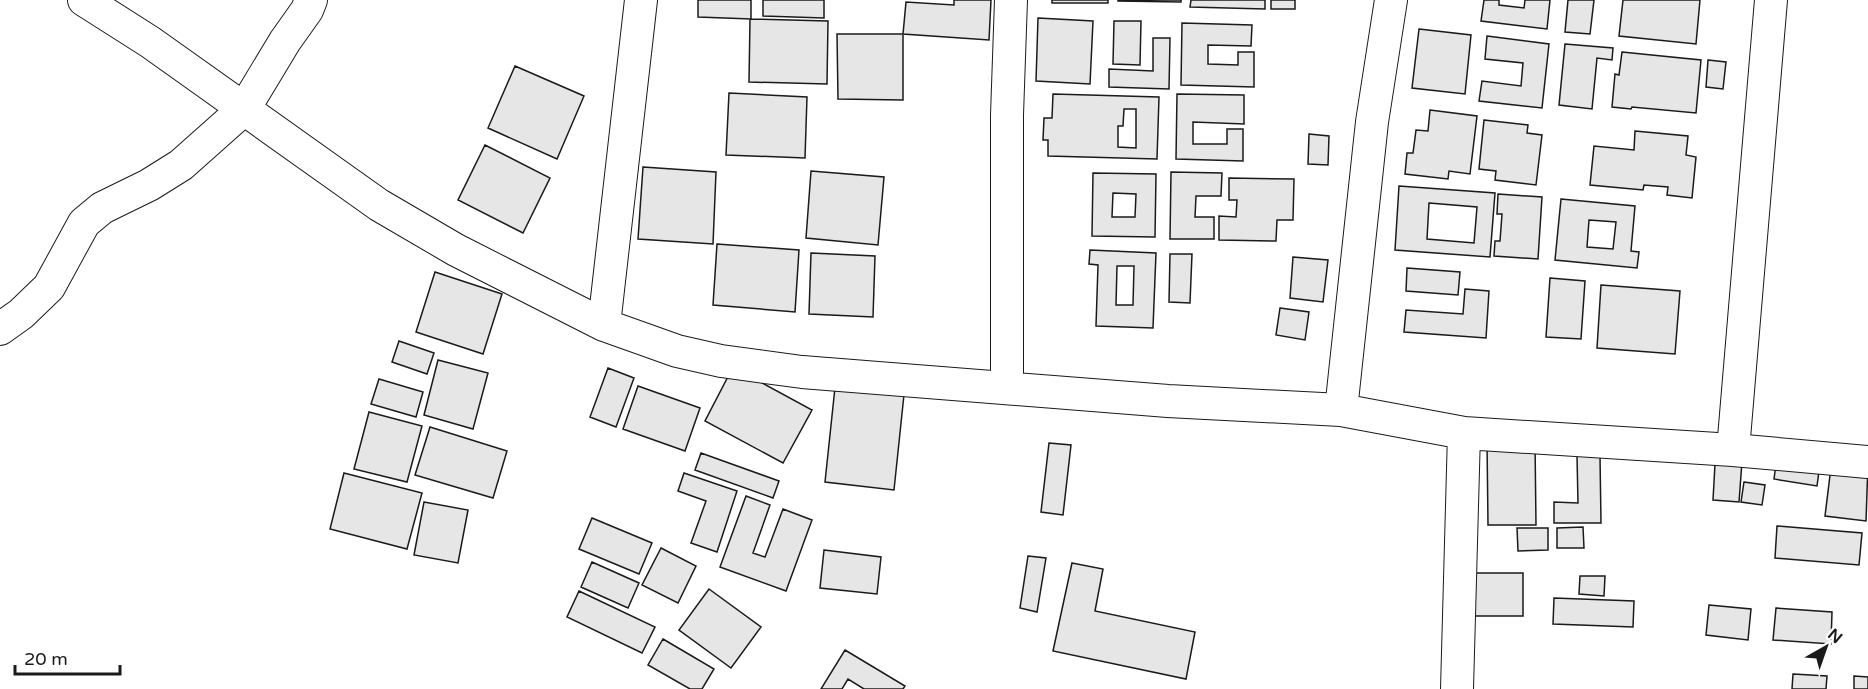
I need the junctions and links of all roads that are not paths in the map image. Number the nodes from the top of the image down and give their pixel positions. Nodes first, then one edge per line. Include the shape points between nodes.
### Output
1 (84, 0) edge
2 (311, 0) edge
3 (641, 0) edge
4 (1011, 0) edge
5 (1391, 0) edge
6 (1771, 0) edge
7 (244, 109) junction
8 (604, 325) junction
9 (0, 329) edge
10 (1007, 388) junction
11 (1341, 410) junction
12 (1464, 433) junction
13 (1733, 450) junction
14 (1868, 462) edge
15 (1457, 689) edge

1 - 7 street
2 - 7 street
3 - 8 street
4 - 10 street
5 - 11 street via 1372,122
6 - 13 street
7 - 8 street via 379,205 456,250
7 - 9 street via 181,165 102,208 84,223 49,287
8 - 10 street via 677,351 721,361 802,372
10 - 11 street
11 - 12 street
12 - 13 street
12 - 15 street
13 - 14 street

